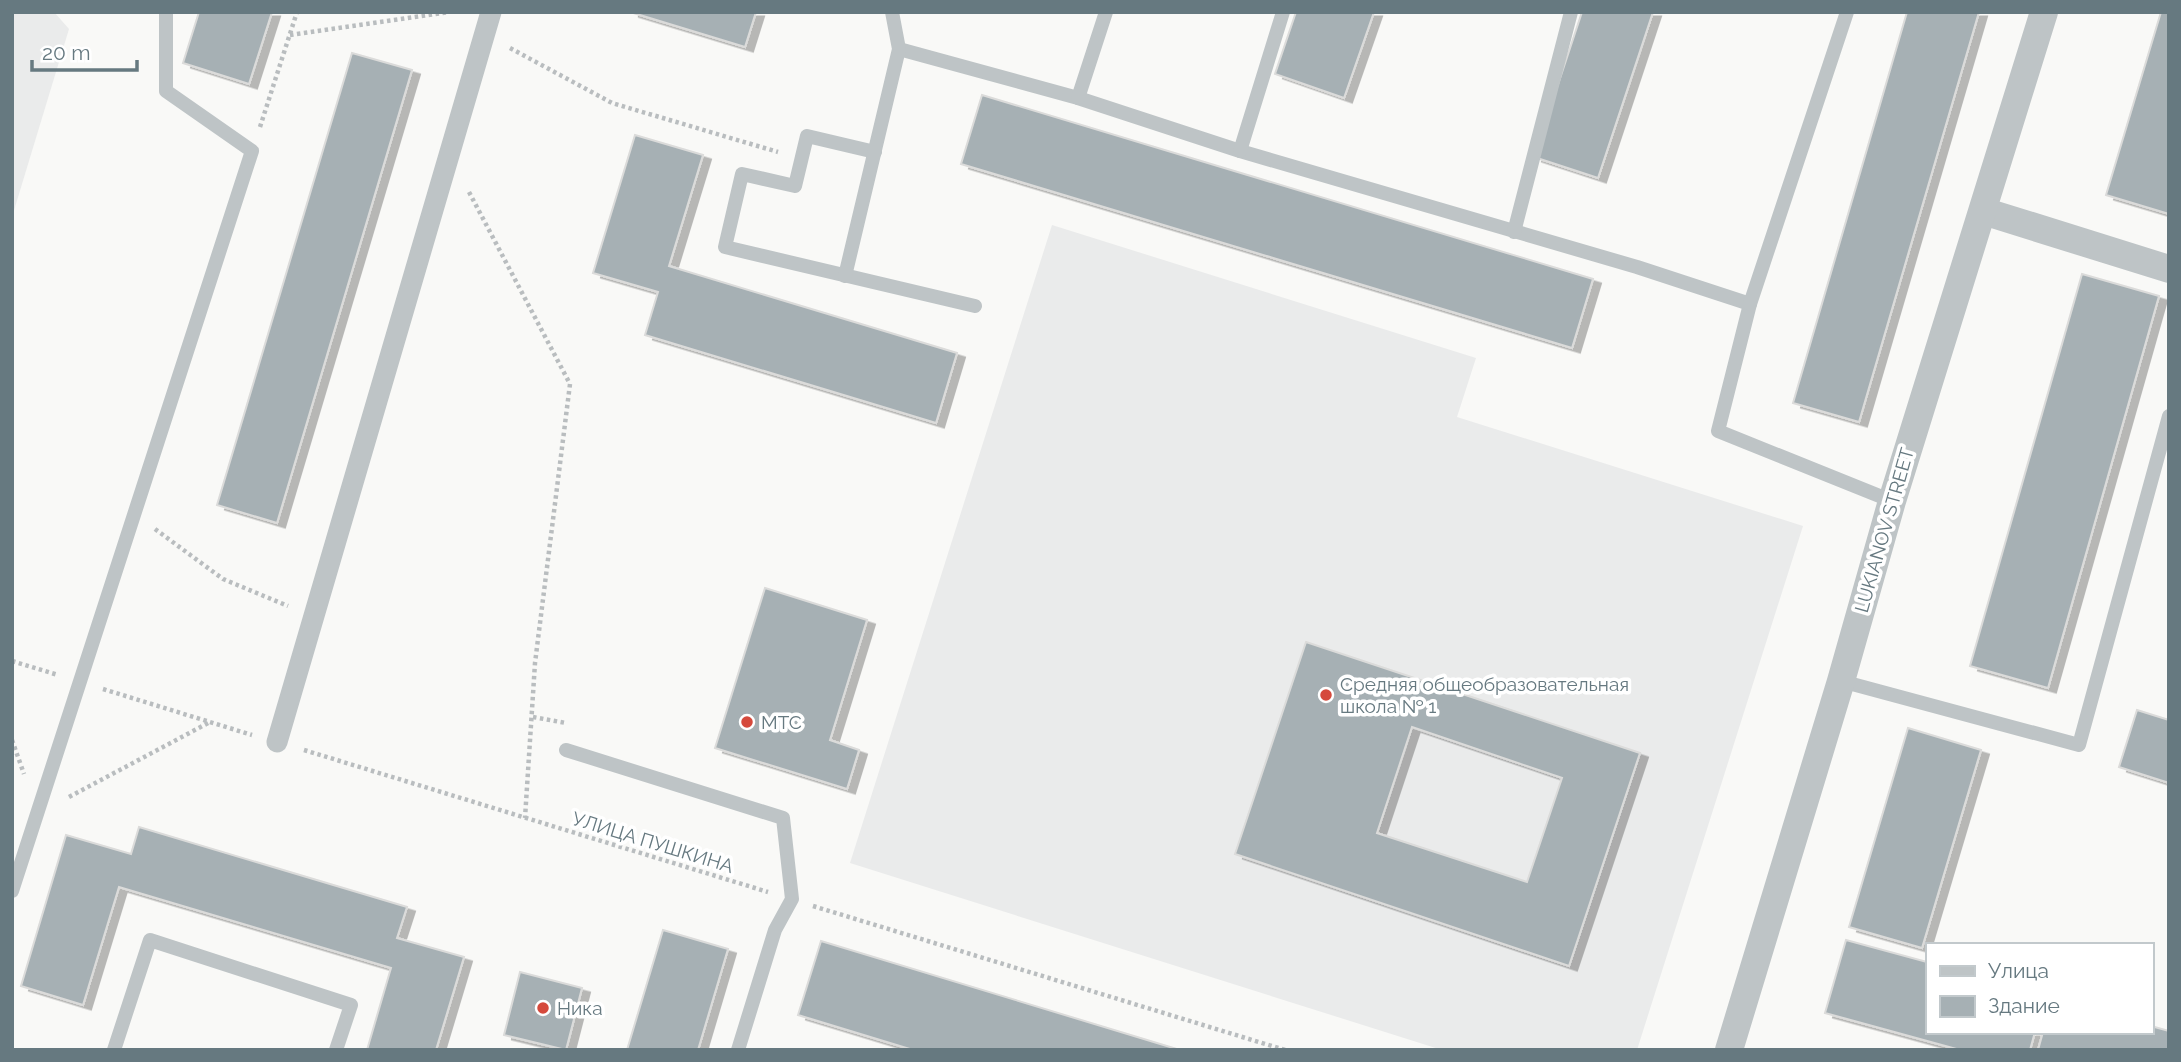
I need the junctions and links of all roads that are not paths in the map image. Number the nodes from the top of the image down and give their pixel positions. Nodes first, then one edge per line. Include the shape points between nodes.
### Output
1 (166, 12) edge
2 (491, 12) edge
3 (892, 12) edge
4 (1106, 12) edge
5 (1283, 12) edge
6 (1571, 12) edge
7 (1847, 12) edge
8 (2044, 12) edge
9 (899, 49) junction
10 (1077, 97) junction
11 (875, 152) junction
12 (1240, 152) junction
13 (1983, 211) junction
14 (1514, 232) junction
15 (2169, 269) edge
16 (845, 276) junction
17 (1751, 304) junction
18 (975, 306) dead end
19 (2169, 416) edge
20 (1892, 501) junction
21 (1841, 681) junction
22 (277, 742) road end
23 (566, 750) dead end
24 (12, 891) edge
25 (114, 1050) edge
26 (336, 1050) edge
27 (738, 1050) edge
28 (1729, 1050) edge

1 - 24 lane via 166,91 252,151
2 - 22 street
3 - 9 lane
4 - 10 lane
5 - 12 lane
6 - 14 lane
7 - 17 lane
8 - 13 street, LUKIANOV STREET
9 - 10 lane
9 - 11 lane
10 - 12 lane
11 - 16 lane
11 - 16 lane via 807,136 795,186 742,174 725,247
12 - 14 lane
13 - 15 street
13 - 20 street, LUKIANOV STREET
14 - 17 lane
16 - 18 lane
17 - 20 lane via 1718,431
19 - 21 lane via 2079,745
20 - 21 street, LUKIANOV STREET
21 - 28 street, LUKIANOV STREET
23 - 27 lane via 783,818 792,899 775,930
25 - 26 lane via 150,940 351,1005

